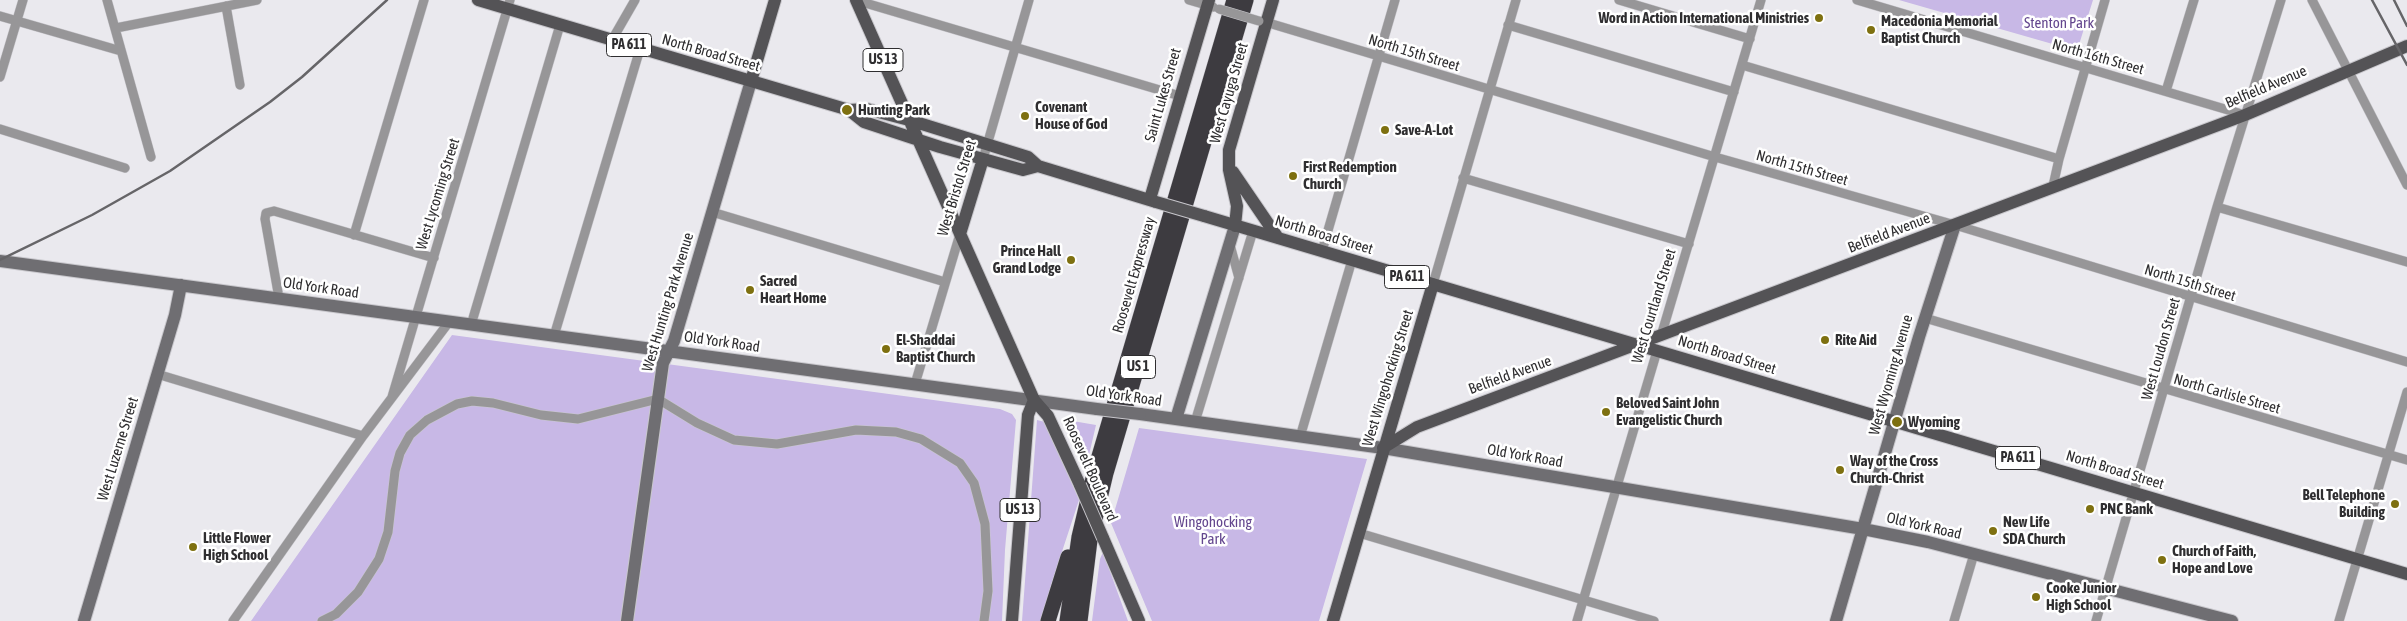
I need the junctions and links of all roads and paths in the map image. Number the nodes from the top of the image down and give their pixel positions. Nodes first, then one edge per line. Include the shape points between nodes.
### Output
1 (23, 0) edge
2 (107, 0) edge
3 (257, 0) edge
4 (424, 0) edge
5 (478, 0) edge
6 (635, 0) edge
7 (775, 0) edge
8 (856, 0) edge
9 (1029, 0) edge
10 (1189, 0) edge
11 (1234, 0) edge
12 (1246, 0) edge
13 (1273, 0) edge
14 (1395, 0) edge
15 (1516, 0) edge
16 (1620, 0) edge
17 (1761, 0) edge
18 (1857, 0) edge
19 (2105, 0) edge
20 (2194, 0) edge
21 (2282, 0) edge
22 (2312, 0) edge
23 (509, 5) edge
24 (1212, 5) edge
25 (226, 6) junction
26 (0, 16) edge
27 (17, 21) junction
28 (1263, 21) junction
29 (560, 25) junction
30 (1508, 25) junction
31 (116, 28) junction
32 (1750, 39) junction
33 (612, 40) junction
34 (2407, 46) edge
35 (1015, 47) junction
36 (640, 49) junction
37 (121, 51) junction
38 (1378, 56) junction
39 (1742, 65) junction
40 (2084, 68) junction
41 (2348, 70) junction
42 (0, 77) edge
43 (751, 81) junction
44 (240, 85) dead end
45 (1489, 90) junction
46 (1734, 92) junction
47 (2166, 92) junction
48 (1180, 96) junction
49 (849, 110) junction
50 (2245, 115) junction
51 (909, 120) junction
52 (0, 129) edge
53 (918, 140) junction
54 (986, 145) junction
55 (151, 157) dead end
56 (1715, 157) junction
57 (983, 159) junction
58 (1228, 159) junction
59 (2059, 159) junction
60 (1038, 166) junction
61 (125, 168) dead end
62 (1463, 178) junction
63 (2407, 185) edge
64 (2053, 186) junction
65 (1153, 200) junction
66 (2217, 207) junction
67 (712, 212) junction
68 (1954, 225) junction
69 (1235, 226) junction
70 (1254, 231) junction
71 (960, 234) junction
72 (354, 235) junction
73 (1278, 238) junction
74 (1230, 244) junction
75 (1689, 244) junction
76 (1322, 251) junction
77 (434, 258) junction
78 (0, 260) edge
79 (1352, 260) junction
80 (2407, 262) edge
81 (1239, 278) junction
82 (945, 282) junction
83 (1433, 284) junction
84 (181, 285) junction
85 (279, 298) junction
86 (2191, 298) junction
87 (416, 317) junction
88 (1925, 318) junction
89 (449, 322) junction
90 (471, 324) junction
91 (554, 336) junction
92 (1661, 336) junction
93 (1637, 345) junction
94 (669, 351) junction
95 (1657, 351) junction
96 (2407, 362) edge
97 (157, 374) junction
98 (915, 384) junction
99 (2164, 389) junction
100 (2407, 392) edge
101 (392, 396) junction
102 (658, 399) junction
103 (1034, 400) junction
104 (1176, 419) junction
105 (1195, 422) junction
106 (1895, 422) junction
107 (363, 436) junction
108 (1300, 437) junction
109 (1383, 448) junction
110 (2388, 455) junction
111 (2407, 460) edge
112 (1616, 488) junction
113 (2134, 492) junction
114 (1086, 504) junction
115 (1863, 529) junction
116 (1359, 532) junction
117 (1974, 554) junction
118 (2358, 559) junction
119 (2407, 574) edge
120 (2106, 587) junction
121 (1583, 600) junction
122 (2200, 617) edge
123 (84, 621) edge
124 (233, 621) edge
125 (322, 621) edge
126 (627, 621) edge
127 (984, 621) edge
128 (1012, 621) edge
129 (1048, 621) edge
130 (1066, 621) edge
131 (1080, 621) edge
132 (1139, 621) edge
133 (1333, 621) edge
134 (1577, 621) edge
135 (1654, 621) edge
136 (1836, 621) edge
137 (1954, 621) edge
138 (2096, 621) edge
139 (2232, 621) edge
140 (2339, 621) edge

1 - 27 street
2 - 31 street
3 - 25 street
4 - 72 street
5 - 23 main road, North Broad Street / PA 611
6 - 33 street
7 - 43 main road, West Hunting Park Avenue
8 - 35 street
8 - 51 main road, US 13
9 - 35 street, West Bristol Street
10 - 24 street, North 15th Street
11 - 114 highway, Roosevelt Expressway / US 1
12 - 131 highway, Roosevelt Expressway / US 1 via 1106,473 1089,548
13 - 28 main road, West Cayuga Street
14 - 38 street
15 - 30 street, West Wingohocking Street
16 - 32 street
17 - 32 street, West Courtland Street
18 - 40 street, North 16th Street
19 - 40 street
20 - 47 street
21 - 50 street, West Loudon Street
22 - 41 street
23 - 29 main road, North Broad Street / PA 611
23 - 77 street, West Lycoming Street
24 - 28 street, North 15th Street, bridge
24 - 48 main road, Saint Lukes Street
25 - 31 street
25 - 44 street
26 - 27 street
27 - 37 street
27 - 42 street
28 - 38 street, North 15th Street
28 - 58 main road, West Cayuga Street
29 - 33 main road, North Broad Street / PA 611
29 - 90 street
30 - 45 street, West Wingohocking Street
30 - 46 street
31 - 37 street
32 - 39 street, West Courtland Street
33 - 36 main road, North Broad Street / PA 611
34 - 41 main road, Belfield Avenue
35 - 48 street
35 - 54 street, West Bristol Street
36 - 43 main road, North Broad Street / PA 611
36 - 91 street
37 - 55 street
38 - 45 street, North 15th Street
38 - 76 street
39 - 46 street, West Courtland Street
39 - 59 street
40 - 47 street, North 16th Street
40 - 59 street
41 - 50 main road, Belfield Avenue
41 - 63 street
43 - 49 main road, North Broad Street / PA 611
43 - 67 street, West Hunting Park Avenue
45 - 56 street, North 15th Street
45 - 62 street, West Wingohocking Street
46 - 56 street, West Courtland Street
47 - 50 street, North 16th Street
48 - 65 main road, Saint Lukes Street
49 - 51 main road, North Broad Street / PA 611 via 867,109
49 - 53 main road, North Broad Street / PA 611 via 864,122
50 - 64 main road, Belfield Avenue
50 - 66 street, West Loudon Street
51 - 53 main road, US 13
51 - 54 main road, North Broad Street / PA 611
52 - 61 street
53 - 57 main road, North Broad Street / PA 611
53 - 71 main road, US 13
54 - 57 street, West Bristol Street
54 - 60 main road, North Broad Street / PA 611 via 1028,157
56 - 68 street, North 15th Street
56 - 75 street, West Courtland Street
57 - 60 main road, North Broad Street / PA 611 via 1023,170
57 - 71 main road, West Bristol Street
58 - 69 main road, West Cayuga Street via 1237,206
58 - 73 main road via 1236,177
59 - 64 street
60 - 65 main road, North Broad Street / PA 611
62 - 75 street
62 - 83 street, West Wingohocking Street
64 - 68 main road, Belfield Avenue
65 - 69 main road, North Broad Street / PA 611, bridge
66 - 80 street
66 - 86 street, West Loudon Street
67 - 82 street
67 - 94 street, West Hunting Park Avenue
68 - 86 street, North 15th Street
68 - 88 street, West Wyoming Avenue
68 - 92 main road, Belfield Avenue
69 - 70 main road, North Broad Street / PA 611
69 - 74 street
70 - 73 main road, North Broad Street / PA 611
70 - 81 street
71 - 82 street, West Bristol Street
71 - 103 main road, US 13
72 - 77 street
72 - 85 street via 274,211 266,213
73 - 76 main road, North Broad Street / PA 611
74 - 81 street
74 - 104 street
75 - 92 street, West Courtland Street
76 - 79 main road, North Broad Street / PA 611
77 - 87 street, West Lycoming Street
78 - 84 street, Old York Road
79 - 83 main road, North Broad Street / PA 611
79 - 108 street
81 - 105 street
82 - 98 street, West Bristol Street
83 - 93 main road, North Broad Street / PA 611
83 - 109 main road, West Wingohocking Street
84 - 85 street, Old York Road
84 - 97 street, West Luzerne Street
85 - 87 street, Old York Road
86 - 96 street, North 15th Street
86 - 99 street, West Loudon Street
87 - 89 street, Old York Road
87 - 101 street, West Lycoming Street
88 - 99 street, North Carlisle Street
88 - 106 street, West Wyoming Avenue
89 - 90 street, Old York Road
89 - 101 street, West Lycoming Street
90 - 91 street, Old York Road
91 - 94 street, Old York Road
92 - 93 main road, Belfield Avenue
92 - 95 street, West Courtland Street
93 - 95 main road, North Broad Street / PA 611
93 - 109 main road, Belfield Avenue via 1417,427
94 - 98 street, Old York Road
94 - 102 street, West Hunting Park Avenue via 663,364
95 - 106 main road, North Broad Street / PA 611
95 - 112 street, West Courtland Street
97 - 107 street
97 - 123 street, West Luzerne Street
98 - 103 street, Old York Road
99 - 110 street, North Carlisle Street
99 - 113 street, West Loudon Street
100 - 110 street
101 - 107 street, West Lycoming Street
102 - 125 street via 578,419 541,416 493,403 472,401 457,404 427,420 410,435 400,453 388,532 379,559 358,592 336,614
102 - 126 street, West Hunting Park Avenue
102 - 127 street via 697,424 734,440 777,444 856,430 896,432 921,440 960,463 974,483 986,524 988,591
103 - 104 street, Old York Road, bridge
103 - 128 main road, US 13 via 1028,415
103 - 132 main road, Roosevelt Boulevard / US 13, bridge via 1048,416
104 - 105 street, Old York Road
105 - 108 street, Old York Road
106 - 113 main road, North Broad Street / PA 611
106 - 115 street, West Wyoming Avenue
107 - 124 street, West Lycoming Street
108 - 109 street, Old York Road
109 - 112 street, Old York Road
109 - 116 main road, West Wingohocking Street
110 - 111 street, North Carlisle Street
110 - 118 street
112 - 115 street, Old York Road
112 - 121 street, West Courtland Street
113 - 118 main road, North Broad Street / PA 611
113 - 120 street, West Loudon Street
114 - 129 highway, US 1
114 - 130 highway, Roosevelt Expressway / US 1
115 - 117 street, Old York Road
115 - 136 street, West Wyoming Avenue
116 - 121 street
116 - 133 main road, West Wingohocking Street
117 - 120 street, Old York Road
117 - 137 street
118 - 119 main road, North Broad Street / PA 611
118 - 140 street
120 - 122 street, Old York Road
120 - 138 street, West Loudon Street
121 - 134 street, West Courtland Street
121 - 135 street
122 - 139 street, Old York Road

